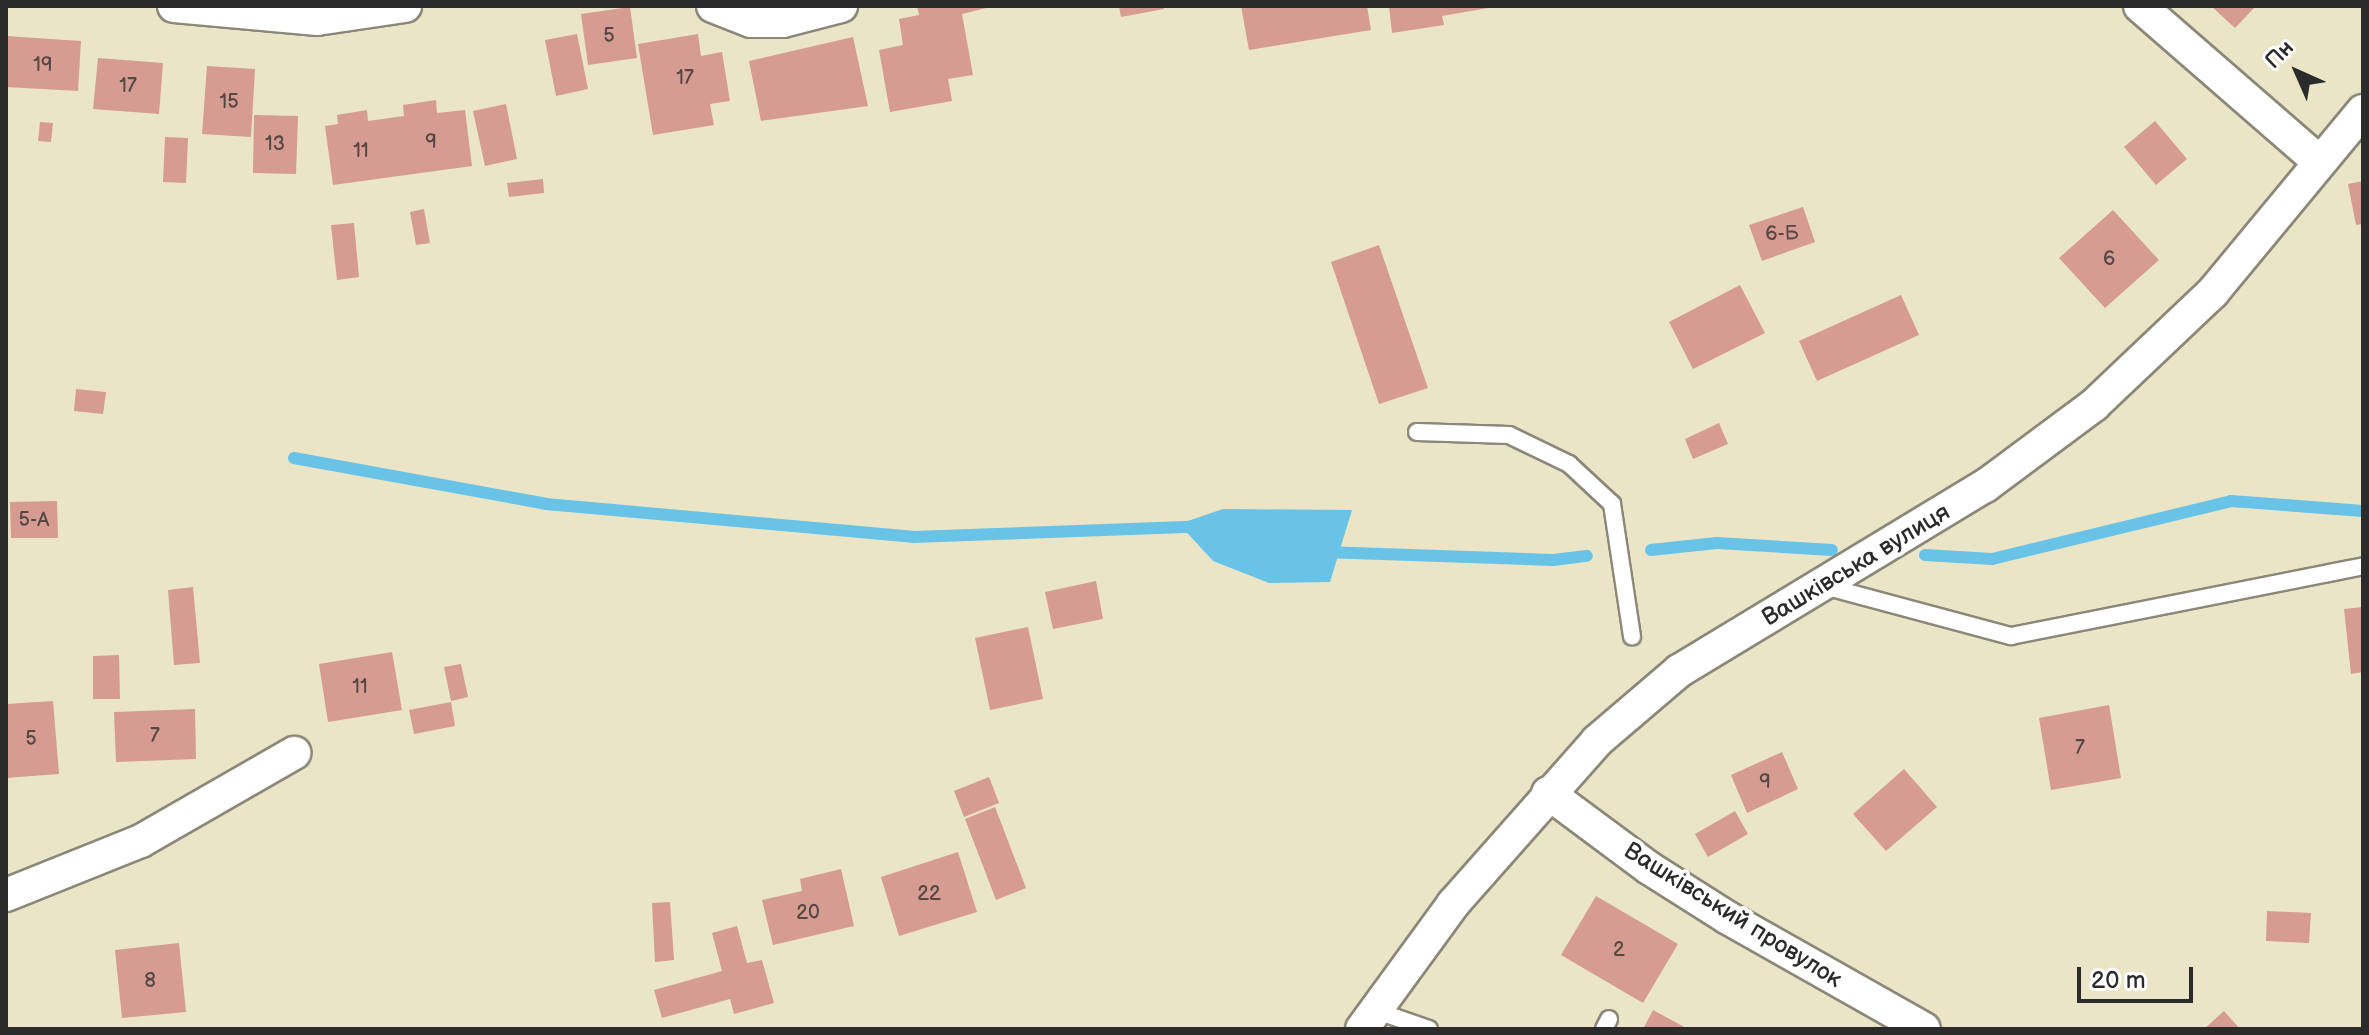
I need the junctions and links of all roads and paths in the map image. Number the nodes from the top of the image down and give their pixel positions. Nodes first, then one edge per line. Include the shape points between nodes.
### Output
1 (174, 6) edge
2 (405, 6) edge
3 (713, 6) edge
4 (841, 6) edge
5 (2140, 6) edge
6 (2363, 111) edge
7 (2318, 161) junction
8 (1417, 432) dead end
9 (2363, 566) edge
10 (1824, 586) junction
11 (1632, 637) dead end
12 (294, 753) dead end
13 (1548, 793) junction
14 (6, 895) edge
15 (1370, 1020) edge
16 (1429, 1029) edge
17 (1924, 1029) edge

1 - 2 street via 317,19
3 - 4 street via 751,21
5 - 7 street
6 - 7 street, Вашківська вулиця
7 - 10 street, Вашківська вулиця via 2213,292 2094,405 1985,486
8 - 11 lane via 1509,435 1569,464 1612,504
9 - 10 lane via 2011,636
10 - 13 street, Вашківська вулиця via 1679,671 1597,741
12 - 14 street via 141,841
13 - 15 street, Вашківська вулиця via 1453,904
13 - 17 street, Вашківський провулок via 1715,910
15 - 16 lane

